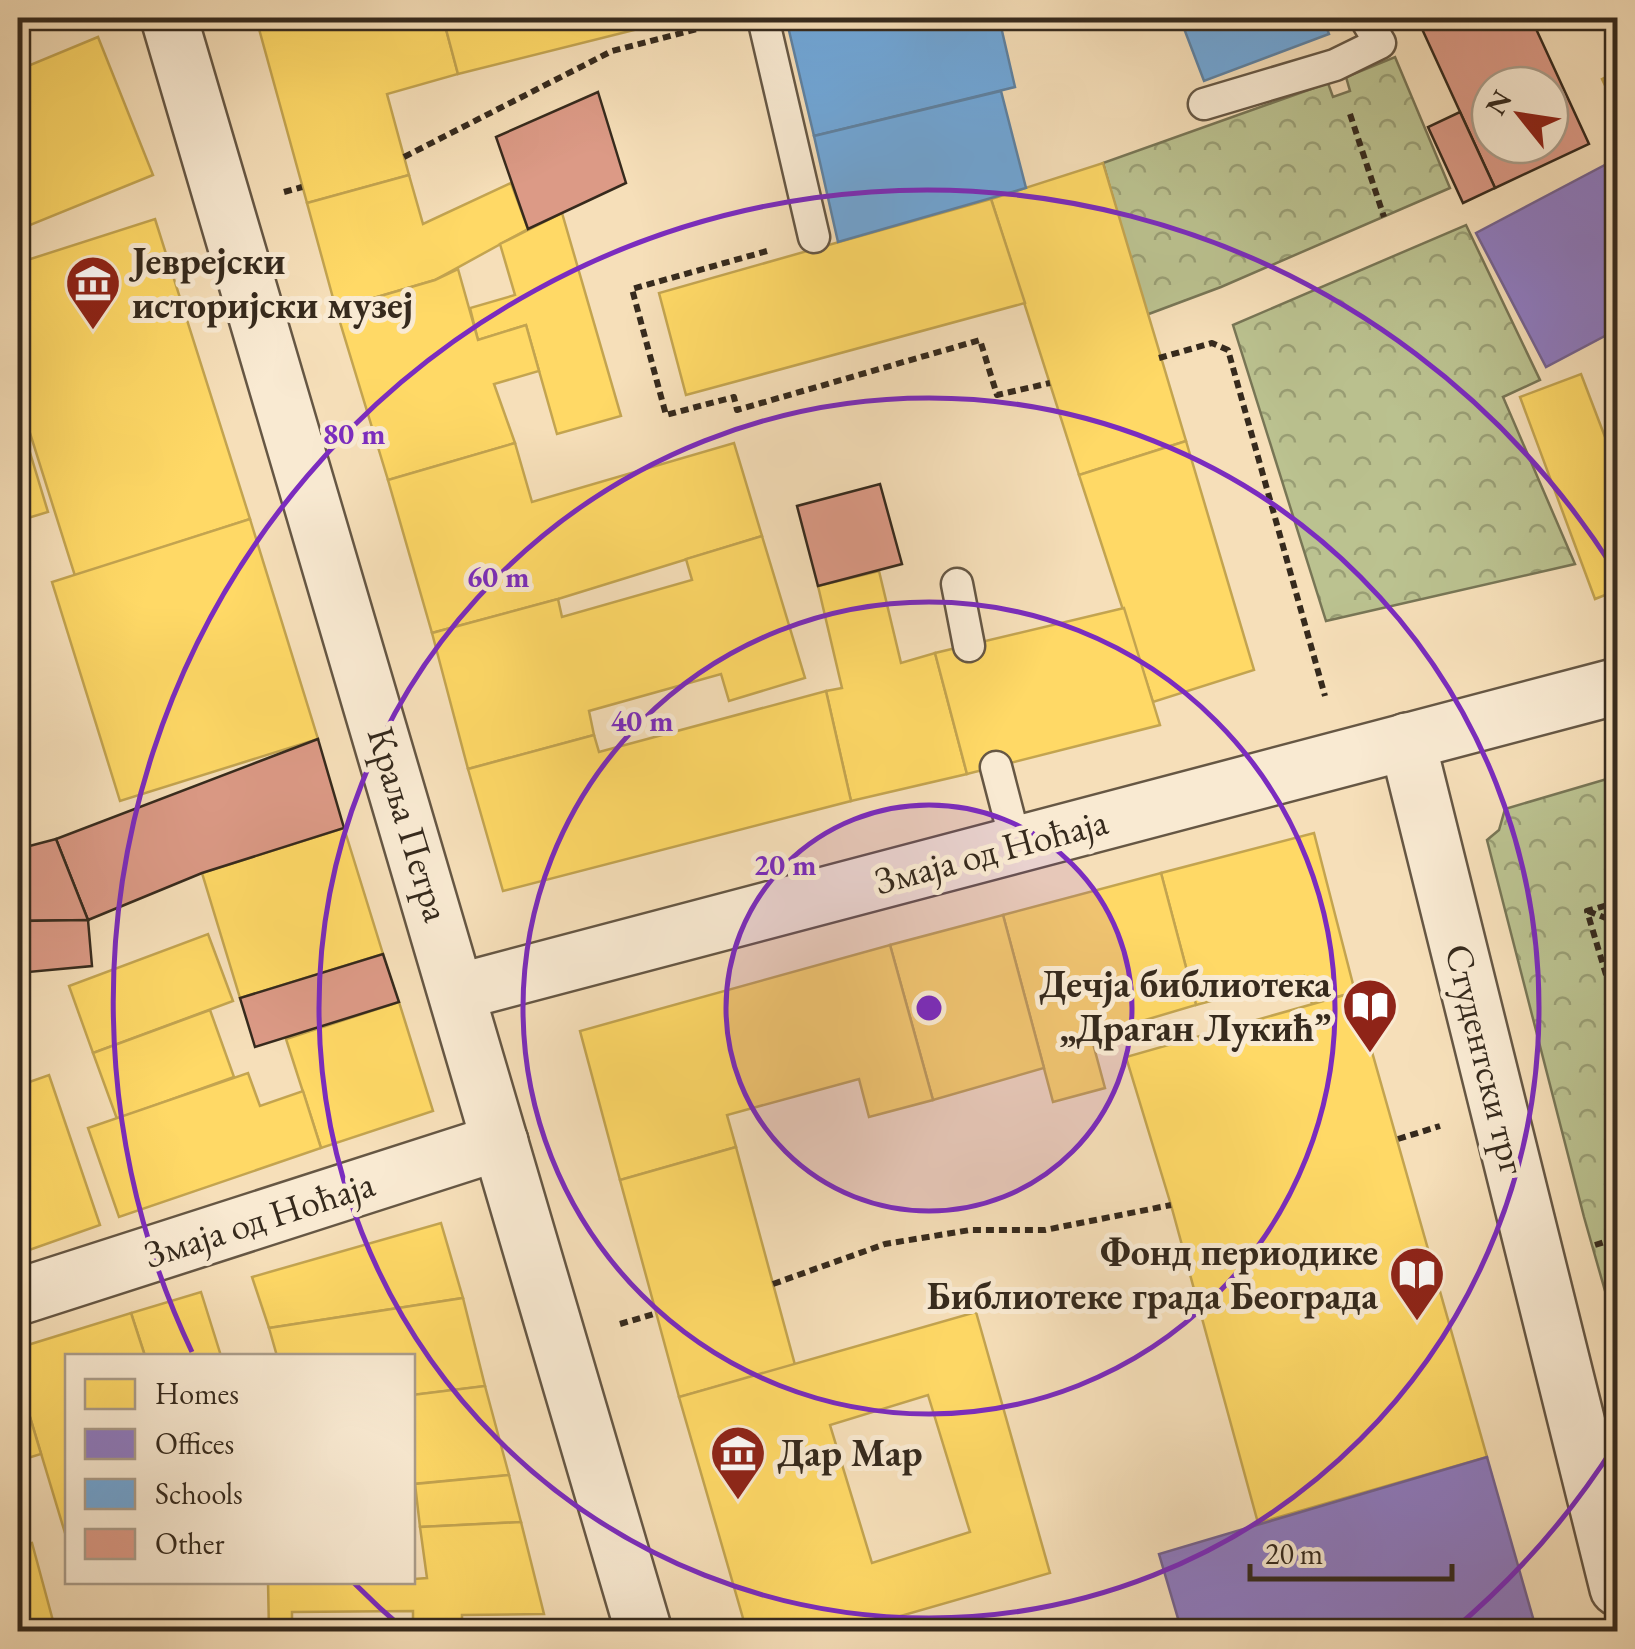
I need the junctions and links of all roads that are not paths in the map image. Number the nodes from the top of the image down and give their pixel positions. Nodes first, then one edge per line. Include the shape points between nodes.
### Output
1 (169, 18) edge
2 (763, 18) edge
3 (1365, 18) edge
4 (1204, 104) dead end
5 (814, 238) road end
6 (956, 584) dead end
7 (970, 646) dead end
8 (1618, 686) edge
9 (1407, 741) junction
10 (996, 767) dead end
11 (1016, 844) junction
12 (458, 992) junction
13 (500, 1142) junction
14 (18, 1297) edge
15 (1618, 1588) edge
16 (644, 1632) edge

1 - 12 street, Краља Петра
2 - 5 lane
3 - 4 lane via 1380,43 1335,65
6 - 7 lane
8 - 9 street
9 - 11 street, Змаја од Ноћаја
9 - 15 street, Студентски трг
10 - 11 lane
11 - 12 street, Змаја од Ноћаја
12 - 13 street, Краља Петра
13 - 14 street, Змаја од Ноћаја
13 - 16 street, Краља Петра

